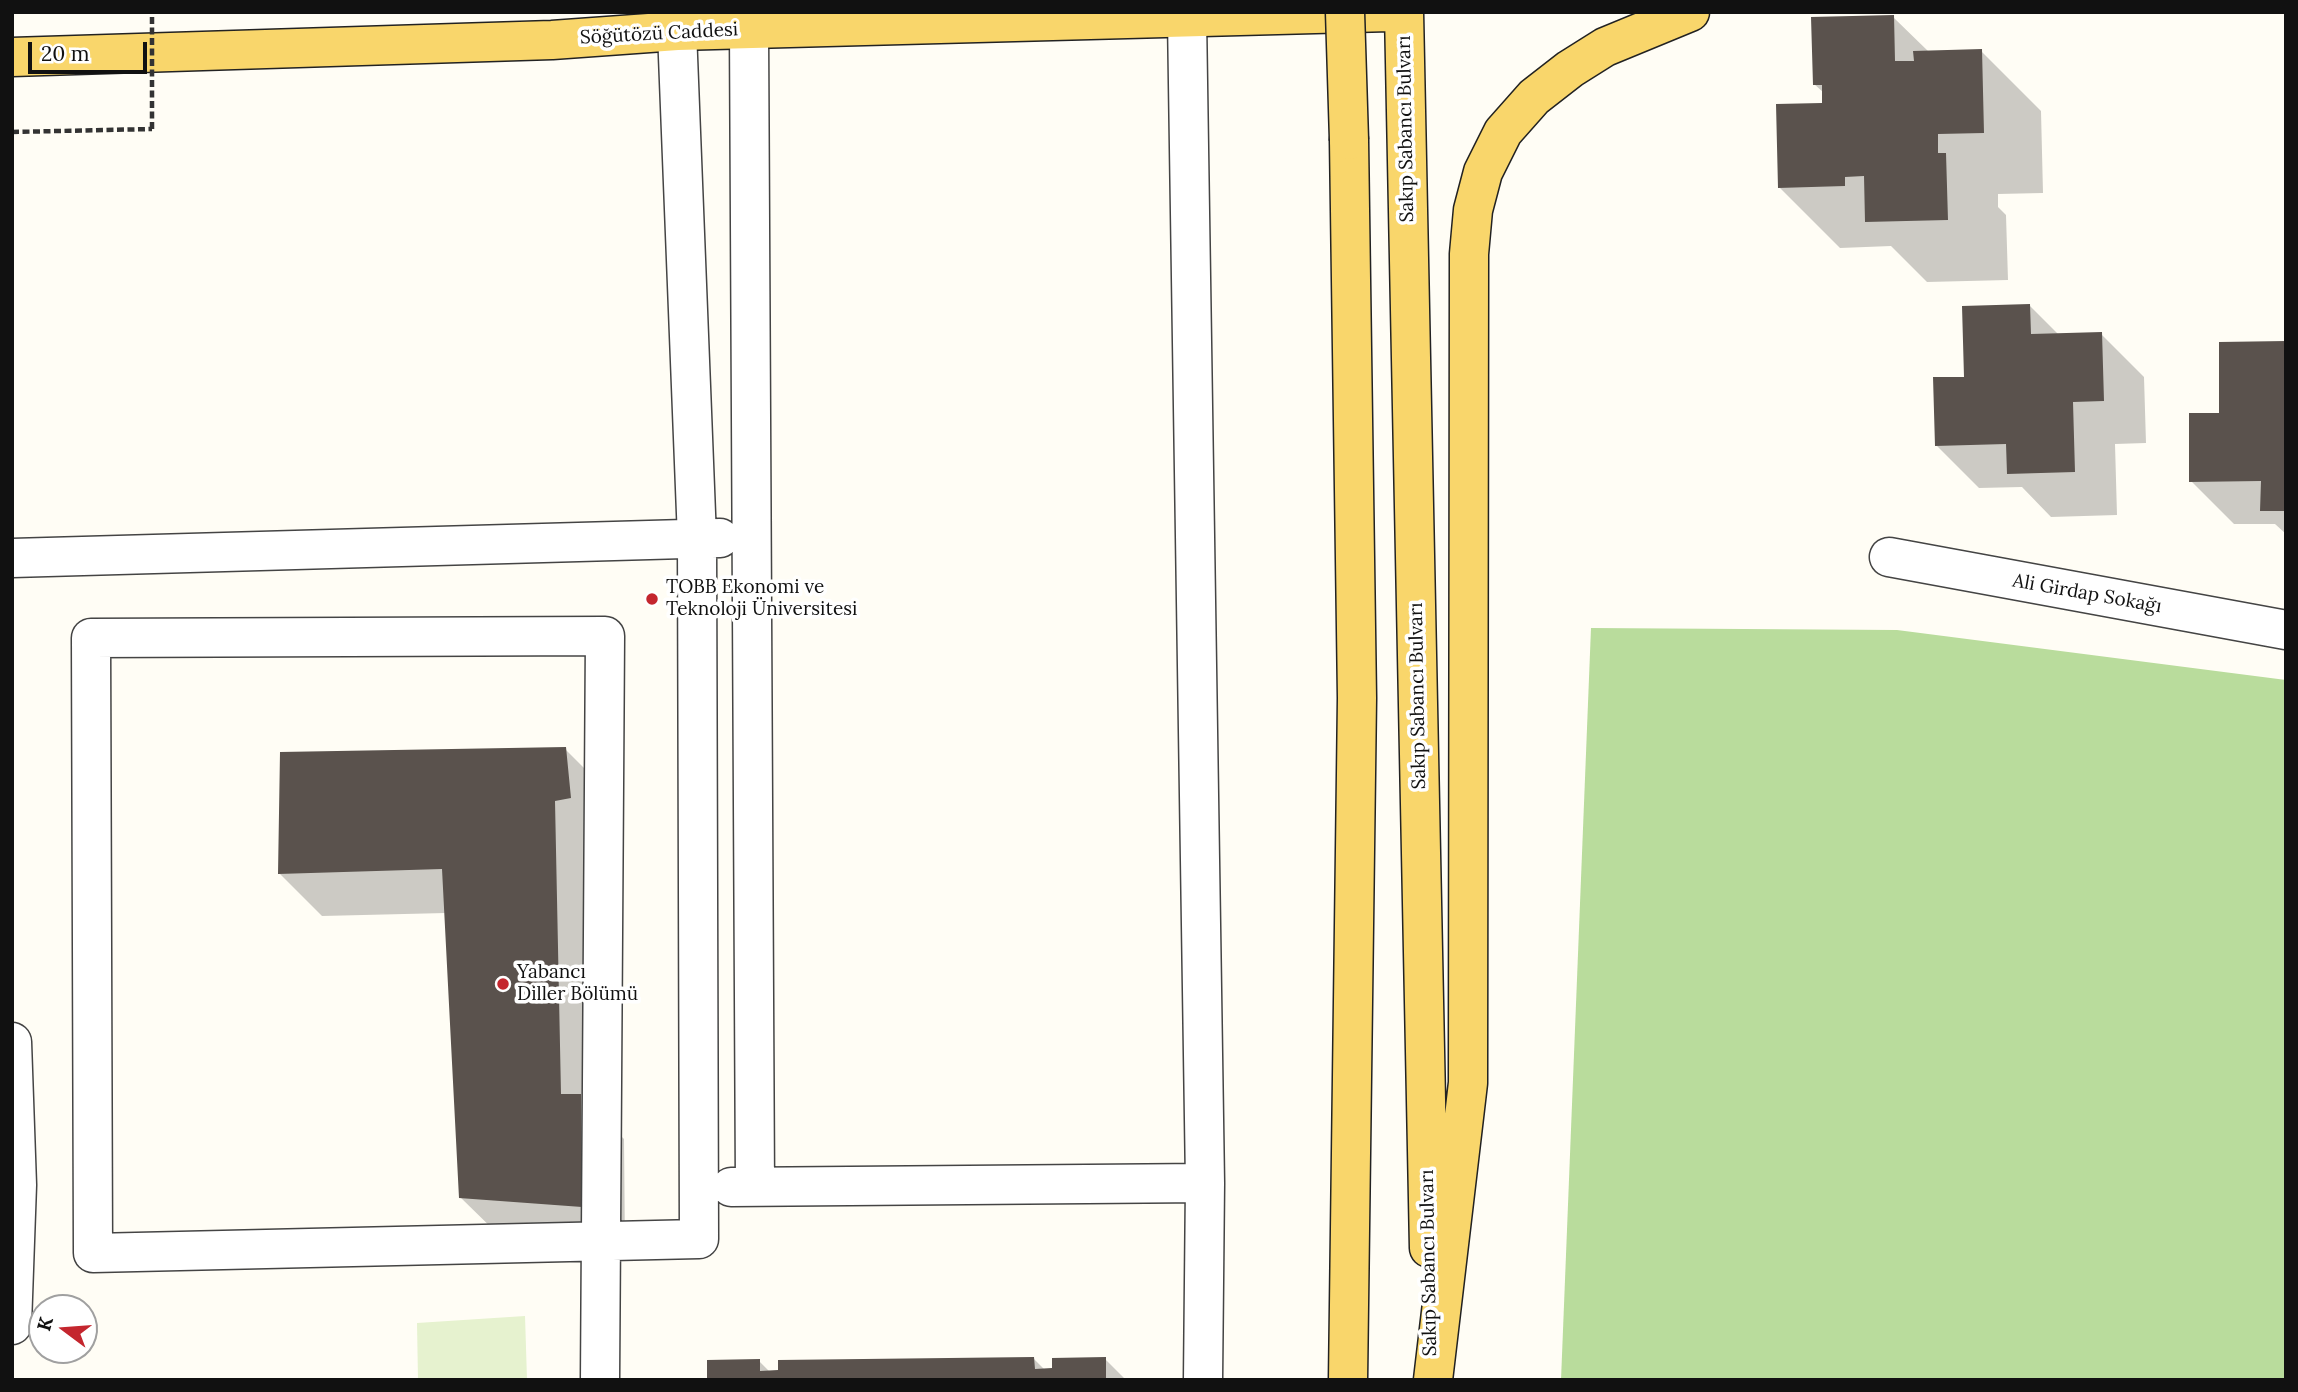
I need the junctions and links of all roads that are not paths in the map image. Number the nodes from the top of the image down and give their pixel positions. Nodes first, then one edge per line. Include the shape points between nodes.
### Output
1 (1345, 12) edge
2 (1390, 12) edge
3 (1404, 12) edge
4 (1690, 12) edge
5 (1187, 18) junction
6 (749, 30) junction
7 (677, 31) junction
8 (16, 65) edge
9 (751, 537) junction
10 (697, 539) junction
11 (12, 558) edge
12 (1889, 558) dead end
13 (2286, 630) edge
14 (12, 1042) edge
15 (1205, 1183) junction
16 (699, 1187) junction
17 (755, 1187) junction
18 (600, 1240) junction
19 (12, 1325) edge
20 (600, 1380) edge
21 (1203, 1380) edge
22 (1348, 1380) edge
23 (1432, 1380) edge

1 - 22 main road, bridge via 1357,698
2 - 5 main road, Söğütözü Caddesi
3 - 23 main road, Sakıp Sabancı Bulvarı
4 - 23 main road via 1605,47 1534,97 1503,132 1483,172 1473,210 1469,281 1468,1083
5 - 6 main road, Söğütözü Caddesi
5 - 15 street
6 - 7 main road, Söğütözü Caddesi
6 - 9 street
7 - 8 main road, Söğütözü Caddesi
7 - 10 street
9 - 10 street
9 - 17 street
10 - 11 street
10 - 16 street
12 - 13 street, Ali Girdap Sokağı
14 - 19 street via 17,1185
15 - 17 street
15 - 21 street
16 - 17 street
16 - 18 street via 699,1239
18 - 18 street via 93,1253 91,638 605,636
18 - 20 street

